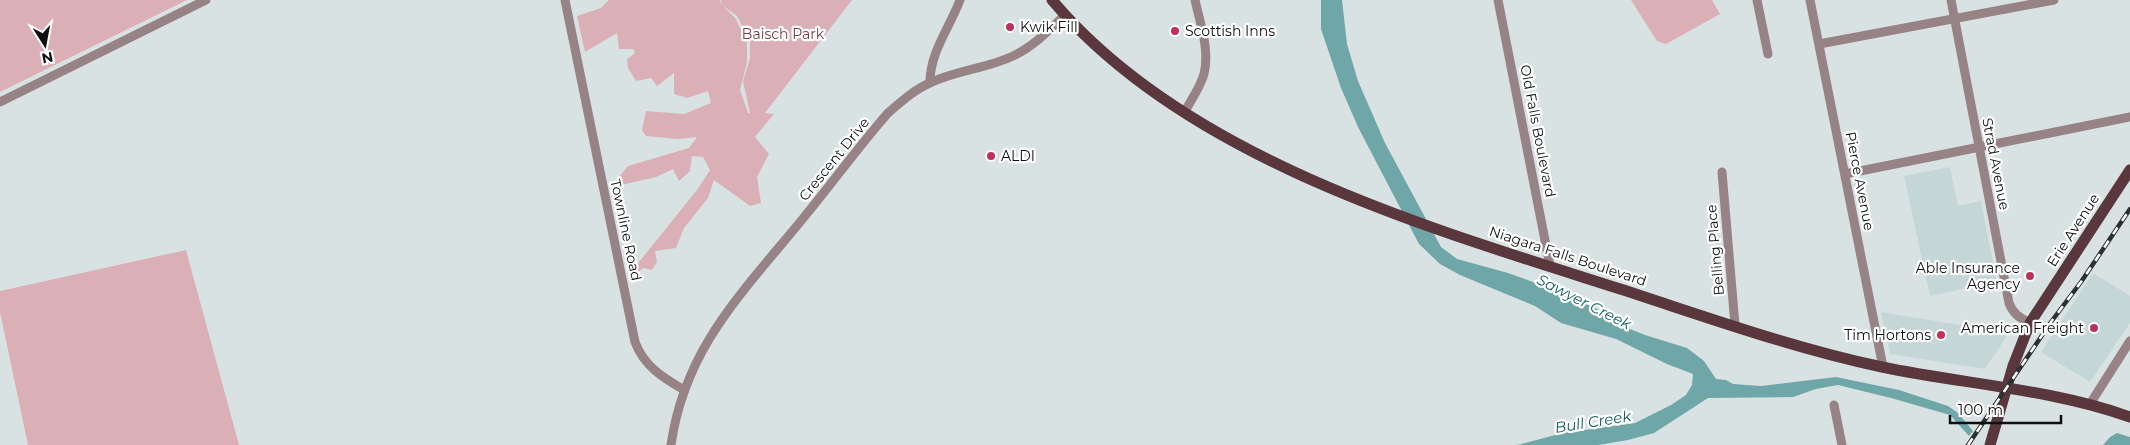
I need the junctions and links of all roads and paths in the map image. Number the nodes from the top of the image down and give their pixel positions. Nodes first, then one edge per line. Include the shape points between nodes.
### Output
1 (206, 0) edge
2 (565, 0) edge
3 (960, 0) edge
4 (1052, 0) edge
5 (1195, 0) edge
6 (1498, 0) edge
7 (1757, 0) edge
8 (1810, 0) edge
9 (1951, 0) edge
10 (2054, 0) edge
11 (1065, 15) junction
12 (1954, 20) junction
13 (1820, 44) junction
14 (1768, 54) dead end
15 (930, 82) junction
16 (0, 102) edge
17 (1184, 113) junction
18 (2130, 117) edge
19 (1979, 146) junction
20 (2130, 170) edge
21 (1722, 172) dead end
22 (1845, 174) junction
23 (1550, 266) junction
24 (2030, 323) junction
25 (1735, 326) junction
26 (2130, 341) edge
27 (1883, 367) junction
28 (2006, 389) junction
29 (684, 390) junction
30 (2090, 404) junction
31 (1834, 405) dead end
32 (2130, 417) edge
33 (672, 445) edge
34 (1842, 445) edge
35 (1990, 445) edge

1 - 16 street
2 - 29 street, Townline Road via 635,342 651,368
3 - 15 street via 935,54
4 - 11 main road, Niagara Falls Boulevard
5 - 17 street via 1204,43 1205,67
6 - 23 street, Old Falls Boulevard
7 - 14 street
8 - 13 street, Pierce Avenue
9 - 12 street, Strad Avenue
10 - 12 street
11 - 15 street, Crescent Drive via 1020,53
11 - 17 main road, Niagara Falls Boulevard via 1122,69
12 - 13 street
12 - 19 street, Strad Avenue
13 - 22 street, Pierce Avenue
15 - 29 street, Crescent Drive via 888,113 746,287 713,331
17 - 23 main road, Niagara Falls Boulevard via 1284,166 1356,198
18 - 19 street
19 - 22 street
19 - 24 street, Strad Avenue via 2012,311
20 - 24 main road, Erie Avenue
21 - 25 street, Belling Place
22 - 27 street, Pierce Avenue
23 - 25 main road, Niagara Falls Boulevard
24 - 28 main road, Erie Avenue
25 - 27 main road, Niagara Falls Boulevard
26 - 30 street
27 - 28 main road, Niagara Falls Boulevard
28 - 30 main road, Niagara Falls Boulevard
28 - 35 main road, Erie Avenue
29 - 33 street
30 - 32 main road, Niagara Falls Boulevard
31 - 34 street

